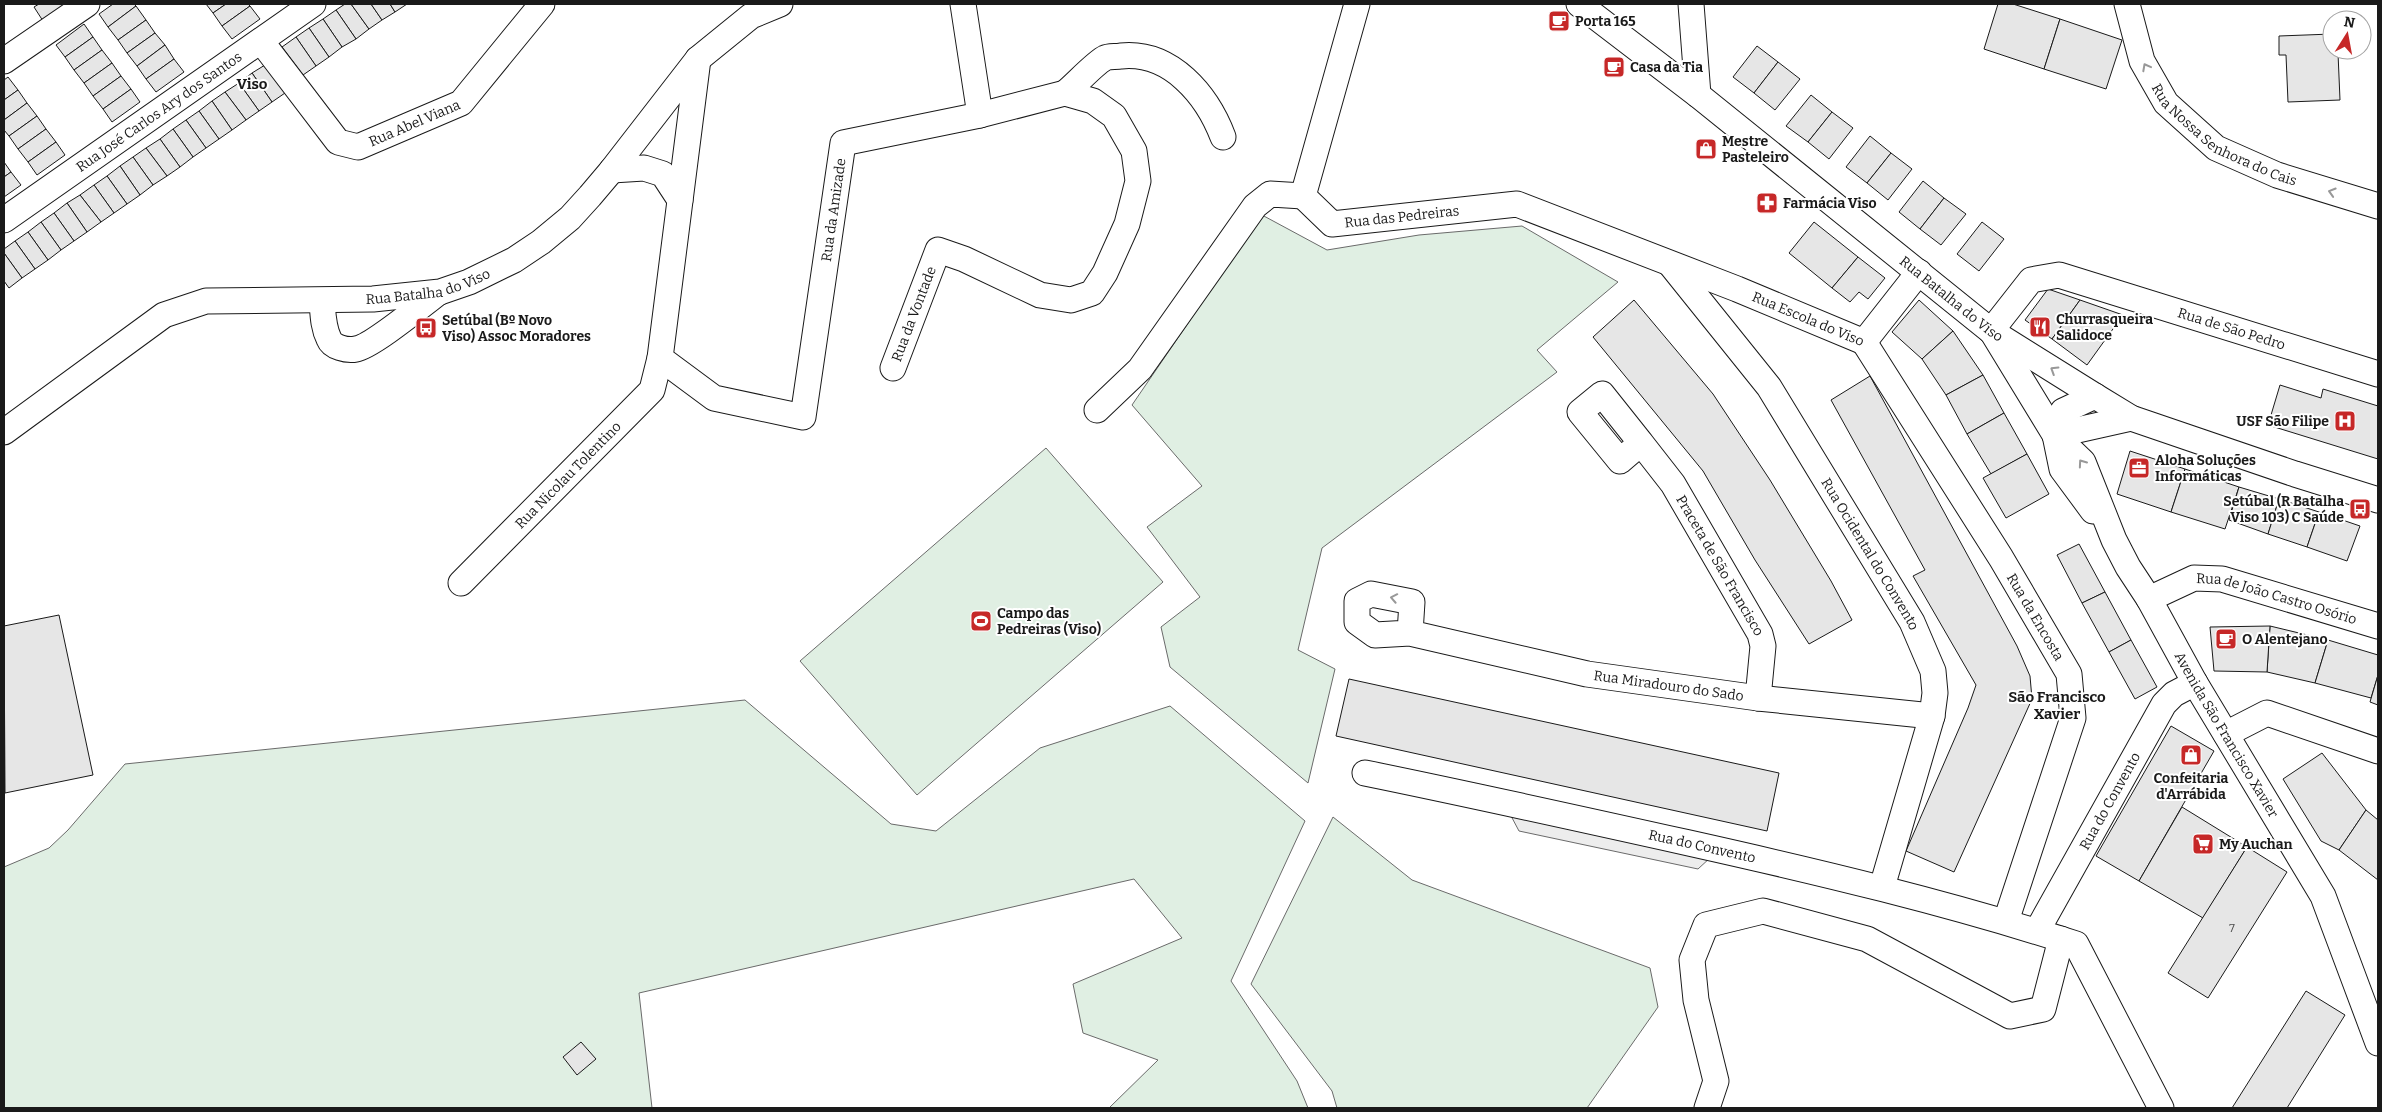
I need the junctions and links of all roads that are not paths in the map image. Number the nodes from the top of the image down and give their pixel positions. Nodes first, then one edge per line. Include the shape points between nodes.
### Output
1 (87, 4) edge
2 (312, 4) edge
3 (542, 4) edge
4 (780, 4) edge
5 (963, 4) edge
6 (1357, 4) edge
7 (1579, 4) edge
8 (1691, 4) edge
9 (2127, 4) edge
10 (261, 41) junction
11 (698, 59) junction
12 (4, 61) edge
13 (1065, 93) junction
14 (1698, 95) junction
15 (980, 115) junction
16 (1223, 137) dead end
17 (612, 170) junction
18 (1303, 196) junction
19 (680, 200) junction
20 (2378, 206) edge
21 (4, 220) edge
22 (1669, 263) junction
23 (1919, 272) junction
24 (440, 292) junction
25 (322, 301) junction
26 (1991, 331) junction
27 (1864, 342) junction
28 (660, 358) junction
29 (892, 368) dead end
30 (2378, 374) edge
31 (2096, 396) junction
32 (1097, 410) dead end
33 (2131, 418) junction
34 (4, 432) edge
35 (2055, 435) junction
36 (1642, 443) dead end
37 (2378, 500) edge
38 (461, 583) dead end
39 (2149, 599) junction
40 (2378, 626) edge
41 (1410, 633) dead end
42 (2195, 683) junction
43 (1758, 698) junction
44 (1932, 716) junction
45 (2226, 734) junction
46 (2378, 751) edge
47 (1365, 773) dead end
48 (1882, 887) junction
49 (2006, 921) junction
50 (2037, 930) junction
51 (2061, 939) junction
52 (2377, 1035) edge
53 (1707, 1108) edge
54 (2161, 1108) edge

1 - 12 street
2 - 10 street, Rua José Carlos Ary dos Santos
3 - 10 street, Rua Abel Viana via 461,103 358,147 338,142
4 - 11 street, Rua Batalha do Viso via 751,16
5 - 15 street
6 - 18 street
7 - 14 street, Rua Batalha do Viso
8 - 14 street
20 -> 9 street, Rua Nossa Senhora do Cais via 2277,175 2216,148 2166,103 2142,61
10 - 21 street, Rua José Carlos Ary dos Santos
11 - 17 street, Rua Batalha do Viso
11 - 19 street, Rua Nicolau Tolentino
13 - 15 street
13 - 16 street via 1105,58 1134,55 1169,66 1193,86 1214,115
13 - 29 street, Rua da Vontade via 1093,101 1114,116 1134,151 1138,181 1127,224 1105,273 1092,292 1071,300 1040,295 938,250
14 - 23 street, Rua Batalha do Viso
15 - 28 street, Rua da Amizade via 843,143 802,416 714,398
17 - 19 street via 644,168 663,174
17 - 24 street, Rua Batalha do Viso via 570,218 541,242 487,274
18 - 22 street, Rua das Pedreiras via 1332,224 1516,204
18 - 32 street via 1270,194 1254,206 1140,369
19 - 28 street, Rua Nicolau Tolentino
22 - 27 street, Rua Escola do Viso
22 - 44 street, Rua Ocidental do Convento via 1769,387 1912,622 1934,671
23 - 26 street, Rua Batalha do Viso
23 - 27 street, Rua Escola do Viso
24 - 25 street, Rua Batalha do Viso
24 - 25 street via 355,350 339,348 329,341
25 - 34 street, Rua Batalha do Viso via 206,301 164,315
26 - 30 street, Rua de São Pedro via 2031,280 2059,275
31 -> 26 street, Rua Batalha do Viso
26 - 35 street, Avenida São Francisco Xavier
27 - 49 street, Rua da Encosta via 2002,558 2069,674 2073,718
28 - 38 street, Rua Nicolau Tolentino via 652,390
31 - 33 street, Rua Batalha do Viso
31 - 35 street via 2063,411
33 - 35 street
33 - 37 street, Rua Batalha do Viso
35 - 39 street, Avenida São Francisco Xavier via 2062,468 2114,540
36 - 43 street, Praceta de São Francisco via 1673,484 1760,634 1763,646
39 - 40 street, Rua de João Castro Osório via 2194,578 2222,579
39 - 42 street, Avenida São Francisco Xavier
41 - 43 street, Rua Miradouro do Sado via 1587,674
42 - 45 street, Avenida São Francisco Xavier
42 - 50 street, Rua do Convento via 2174,694 2164,704
43 - 44 street, Rua Miradouro do Sado
44 - 48 street, Rua Ocidental do Convento
45 - 46 street via 2267,713
45 - 52 street, Avenida São Francisco Xavier via 2323,896
47 - 48 street, Rua do Convento
48 - 49 street, Rua do Convento
49 - 50 street, Rua do Convento
50 - 51 street, Rua do Convento
51 - 53 street via 2043,1009 2010,1016 1867,939 1763,911 1706,925 1692,960 1696,1000 1716,1081
51 - 54 street, Rua do Convento via 2076,944

